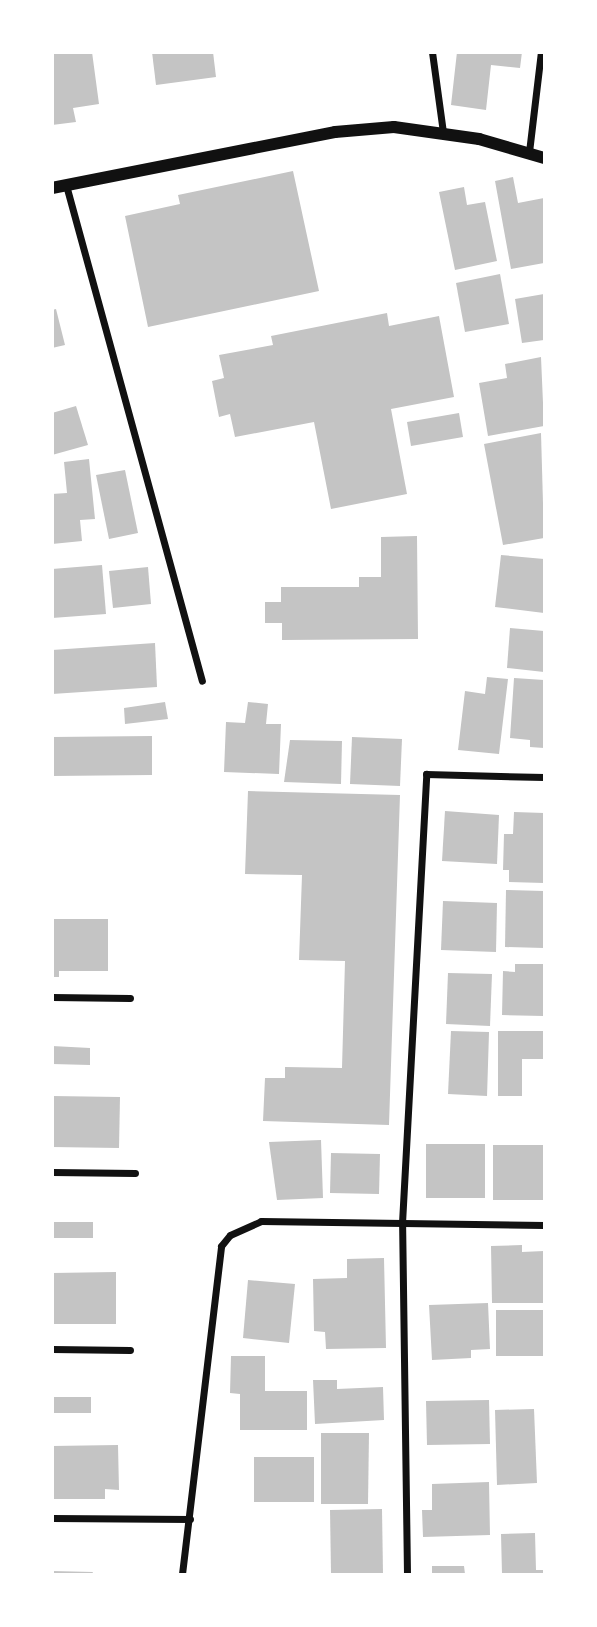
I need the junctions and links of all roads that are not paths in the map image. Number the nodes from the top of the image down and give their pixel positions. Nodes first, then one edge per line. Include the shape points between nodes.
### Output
1 (432, 52) edge
2 (541, 52) edge
3 (443, 132) junction
4 (529, 152) junction
5 (544, 158) edge
6 (66, 185) junction
7 (52, 188) edge
8 (202, 681) dead end
9 (544, 777) edge
10 (52, 998) edge
11 (130, 998) dead end
12 (52, 1172) edge
13 (135, 1173) dead end
14 (402, 1223) junction
15 (544, 1224) edge
16 (52, 1349) edge
17 (131, 1350) dead end
18 (52, 1518) edge
19 (190, 1519) junction
20 (182, 1574) edge
21 (407, 1574) edge

1 - 3 street
2 - 4 street
3 - 4 street
3 - 6 street via 394,127 335,132
4 - 5 street
6 - 7 street
6 - 8 street
9 - 14 street via 426,774
10 - 11 street
12 - 13 street
14 - 15 street
14 - 19 street via 261,1221 244,1226 221,1246
14 - 21 street
16 - 17 street
18 - 19 street
19 - 20 street

